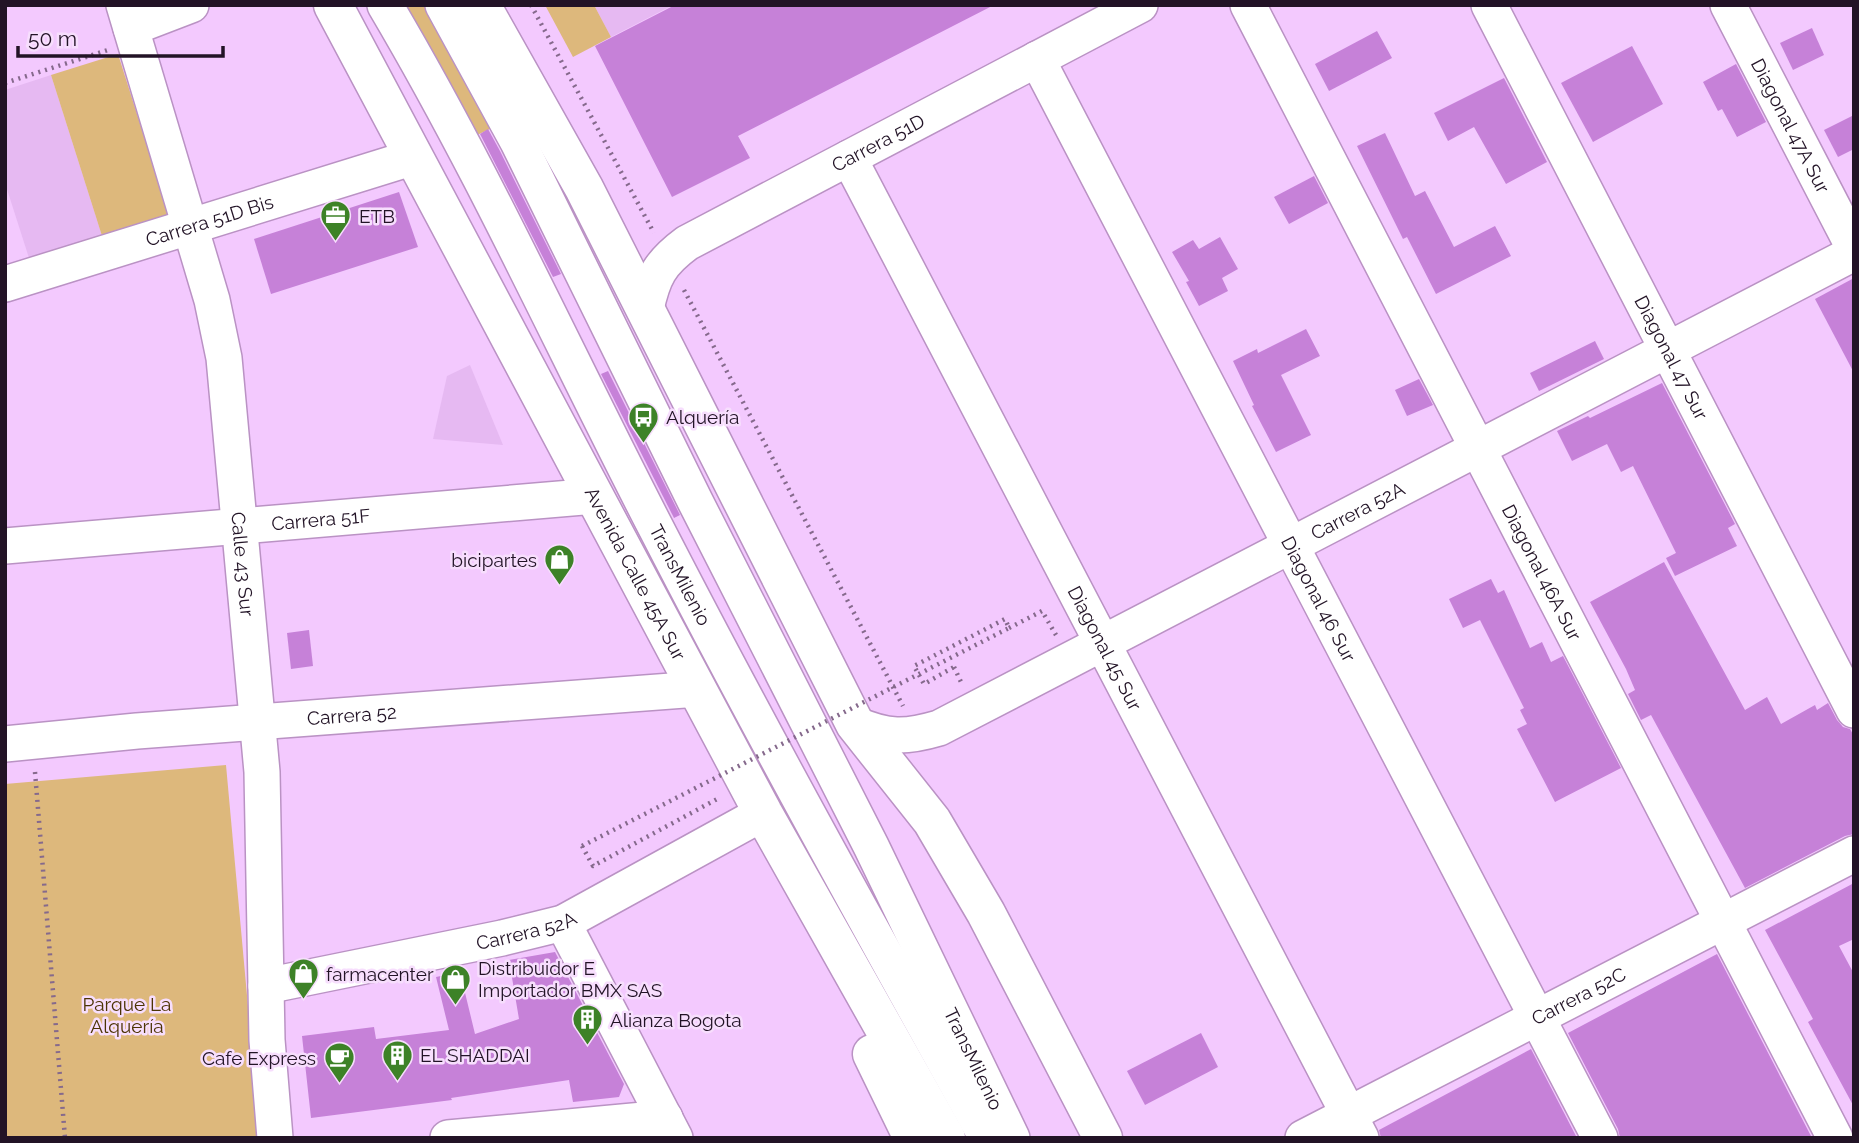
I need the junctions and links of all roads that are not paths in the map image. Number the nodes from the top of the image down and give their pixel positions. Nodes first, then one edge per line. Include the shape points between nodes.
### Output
1 (191, 5) edge
2 (333, 5) edge
3 (386, 5) edge
4 (443, 5) edge
5 (481, 5) edge
6 (1140, 5) edge
7 (1248, 5) edge
8 (1489, 5) edge
9 (1728, 5) edge
10 (130, 25) edge
11 (1037, 59) junction
12 (414, 157) junction
13 (849, 158) junction
14 (190, 227) junction
15 (1854, 248) edge
16 (1854, 253) edge
17 (5, 284) edge
18 (646, 309) junction
19 (1667, 350) junction
20 (1478, 449) junction
21 (594, 496) junction
22 (239, 526) junction
23 (1291, 545) junction
24 (5, 546) edge
25 (1101, 643) junction
26 (698, 689) junction
27 (1854, 710) edge
28 (258, 722) junction
29 (855, 724) junction
30 (19, 742) edge
31 (764, 813) junction
32 (1854, 854) edge
33 (1723, 921) junction
34 (563, 923) junction
35 (266, 986) junction
36 (1537, 1017) junction
37 (1355, 1126) edge
38 (670, 1128) edge
39 (275, 1138) edge
40 (449, 1138) edge
41 (913, 1138) edge
42 (946, 1138) edge
43 (987, 1138) edge
44 (1012, 1138) edge
45 (1103, 1138) edge
46 (1303, 1138) edge
47 (1600, 1138) edge
48 (1835, 1138) edge

1 - 10 street
2 - 12 highway, Avenida Calle 45A Sur
3 - 43 street, TransMilenio via 474,163 655,526 814,827
4 - 44 street, TransMilenio via 518,142
5 - 18 highway
6 - 11 street, Carrera 51D
7 - 20 street, Diagonal 46A Sur
8 - 19 street, Diagonal 47 Sur
9 - 15 street, Diagonal 47A Sur
10 - 14 street, Calle 43 Sur
11 - 13 street, Carrera 51D
11 - 23 street, Diagonal 46 Sur
12 - 14 street, Carrera 51D Bis
12 - 21 highway, Avenida Calle 45A Sur
13 - 18 street, Carrera 51D via 687,243 667,258 651,286
13 - 25 street, Diagonal 45 Sur
14 - 17 street, Carrera 51D Bis
14 - 22 street, Calle 43 Sur via 224,358
16 - 19 street, Carrera 52A
18 - 29 highway
19 - 20 street, Carrera 52A
19 - 27 street, Diagonal 47 Sur
20 - 23 street, Carrera 52A
20 - 33 street, Diagonal 46A Sur
21 - 22 street, Carrera 51F
21 - 26 highway, Avenida Calle 45A Sur
22 - 24 street, Carrera 51F
22 - 28 street, Calle 43 Sur
23 - 25 street, Carrera 52A
23 - 36 street, Diagonal 46 Sur
25 - 29 street, Carrera 52A via 939,728 904,736
25 - 37 street, Diagonal 45 Sur
26 - 28 street, Carrera 52
26 - 31 highway, Avenida Calle 45A Sur
28 - 30 street, Carrera 52
28 - 35 street, Calle 43 Sur
29 - 45 highway via 938,832 986,913
31 - 34 street, Carrera 52A
31 - 41 highway
31 - 42 highway, Avenida Calle 45A Sur
32 - 33 street, Carrera 52C
33 - 36 street, Carrera 52C
33 - 48 street, Diagonal 46A Sur
34 - 35 street, Carrera 52A
34 - 38 street
35 - 39 street, Calle 43 Sur
36 - 37 street, Carrera 52C
36 - 47 street, Diagonal 46 Sur
37 - 46 street, Carrera 52C
38 - 40 street

